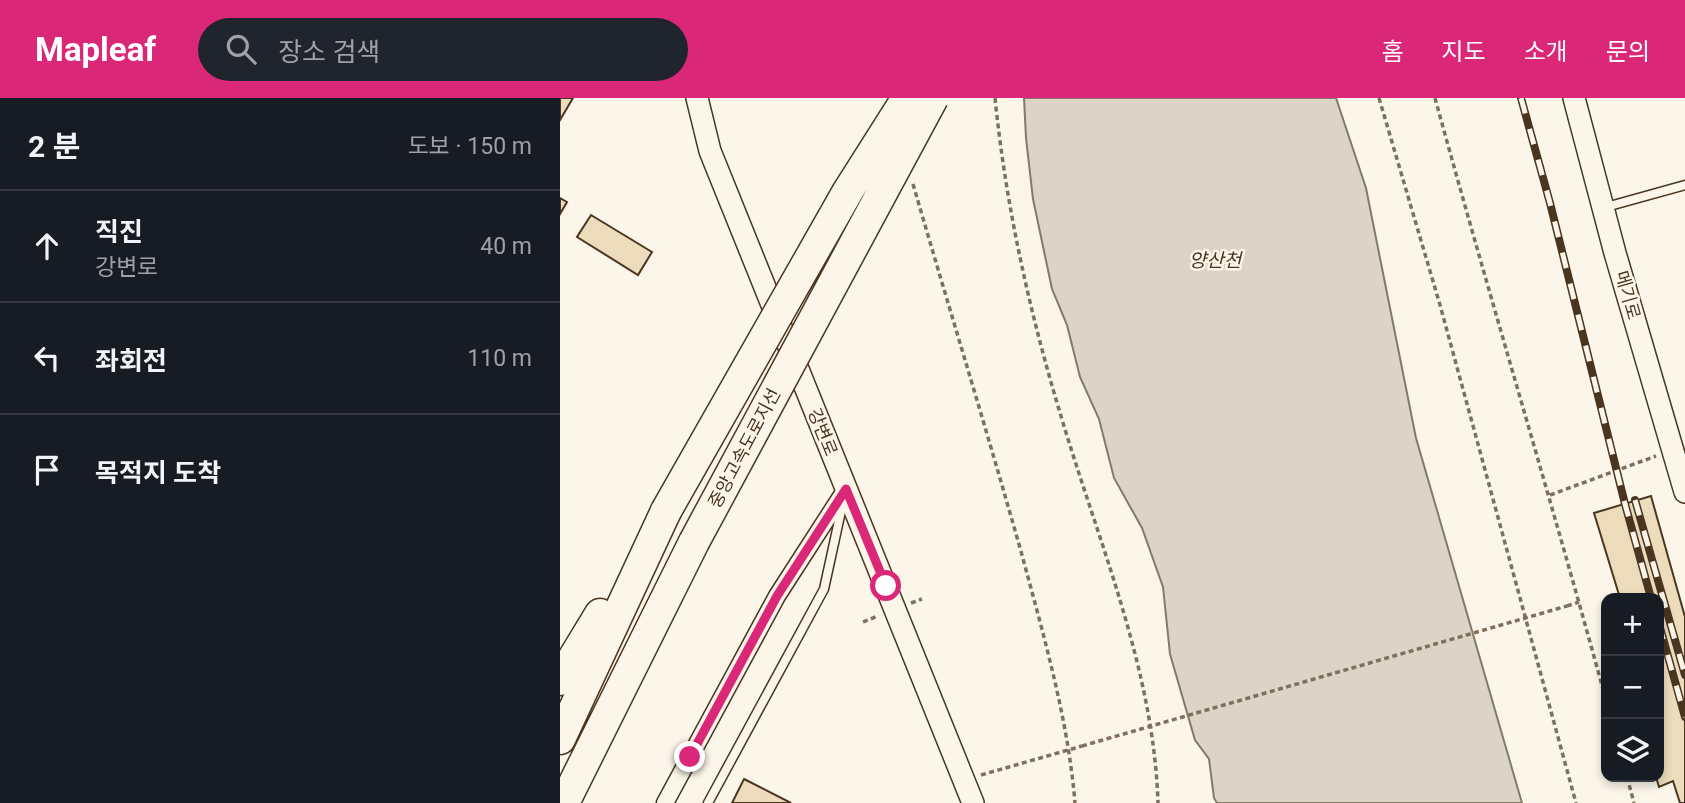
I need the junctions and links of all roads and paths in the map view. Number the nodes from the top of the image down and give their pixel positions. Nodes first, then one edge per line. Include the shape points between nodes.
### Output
1 (697, 98) edge
2 (907, 98) edge
3 (933, 98) edge
4 (995, 98) edge
5 (1379, 98) edge
6 (1435, 98) edge
7 (1574, 98) edge
8 (911, 178) dead end
9 (1685, 185) edge
10 (1603, 208) junction
11 (1673, 450) junction
12 (846, 489) junction
13 (1685, 492) edge
14 (1549, 495) junction
15 (661, 522) junction
16 (1579, 602) junction
17 (560, 680) edge
18 (1601, 682) edge
19 (560, 739) edge
20 (1070, 750) junction
21 (981, 775) dead end
22 (1628, 782) edge
23 (564, 803) edge
24 (666, 803) edge
25 (708, 803) edge
26 (974, 803) edge
27 (1075, 803) edge
28 (1158, 803) edge
29 (1576, 803) edge
30 (1634, 803) edge

1 - 12 street, 강변로 via 709,151
2 - 15 highway, 중앙고속도로지선, bridge via 848,191
3 - 23 highway, 중앙고속도로지선, bridge via 694,542
4 - 28 path via 1022,277 1130,635 1149,714
5 - 29 path
6 - 14 path
7 - 10 street, 메기로
8 - 20 path via 994,455
9 - 10 lane
10 - 11 street, 메기로
11 - 13 street, 메기로
11 - 14 path
12 - 24 street via 777,596
12 - 25 lane via 824,589
12 - 26 street, 강변로
14 - 16 path
15 - 17 highway
15 - 19 highway, 중앙고속도로지선
16 - 18 path
16 - 20 path, bridge
20 - 21 path
20 - 27 path
22 - 30 path

